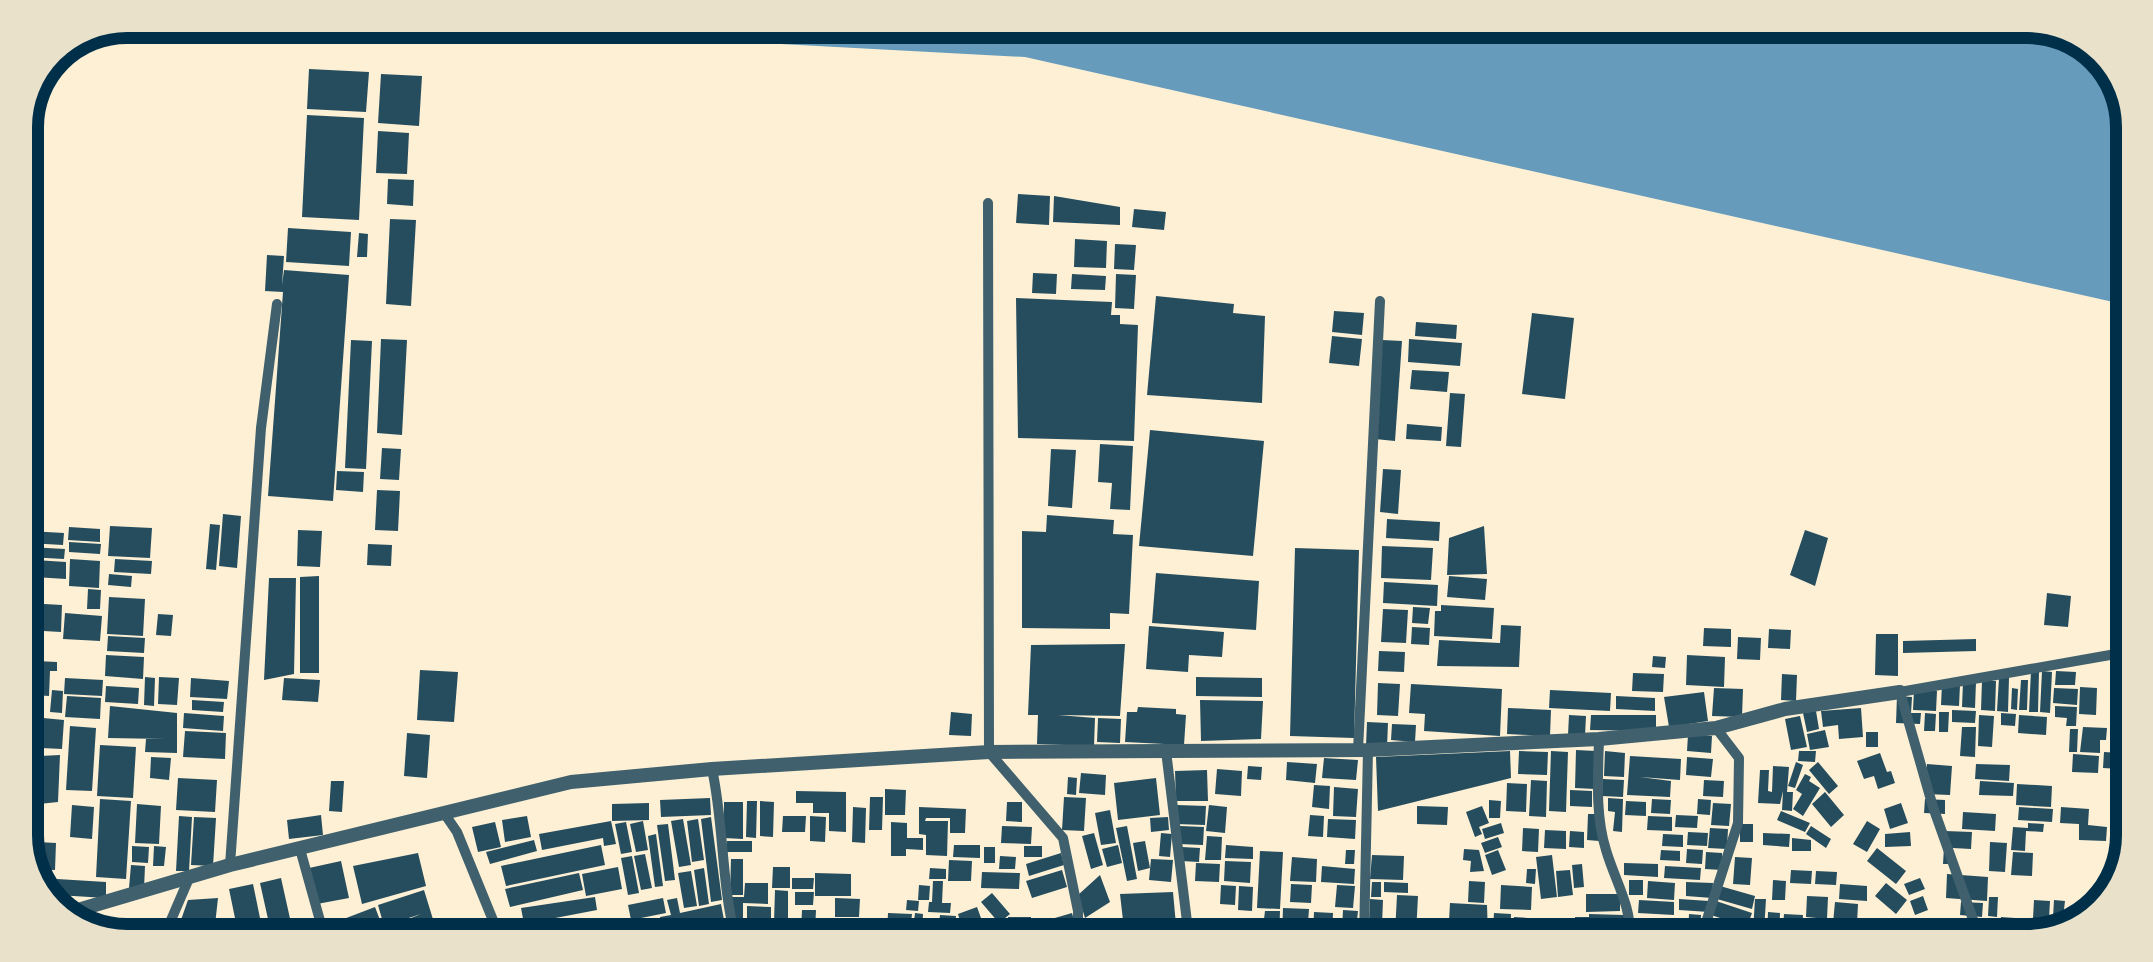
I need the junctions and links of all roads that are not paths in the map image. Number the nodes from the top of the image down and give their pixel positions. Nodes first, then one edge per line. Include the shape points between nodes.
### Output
1 (988, 203) dead end
2 (1380, 301) dead end
3 (276, 304) dead end
4 (2116, 654) edge
5 (1900, 692) junction
6 (1716, 728) junction
7 (1599, 740) junction
8 (1363, 750) junction
9 (1166, 751) junction
10 (989, 752) junction
11 (712, 769) junction
12 (444, 813) junction
13 (300, 849) junction
14 (230, 865) junction
15 (190, 876) junction
16 (77, 910) edge
17 (169, 924) edge
18 (321, 924) edge
19 (494, 924) edge
20 (732, 924) edge
21 (1078, 924) edge
22 (1186, 924) edge
23 (1364, 924) edge
24 (1631, 924) edge
25 (1705, 924) edge
26 (1974, 924) edge

1 - 10 street
2 - 8 street
3 - 14 street
4 - 5 street
5 - 6 street via 1785,709
5 - 26 street
6 - 7 street
6 - 25 street via 1739,758 1738,823
7 - 8 street
7 - 24 street via 1605,848
8 - 9 street
8 - 23 street
9 - 10 street
9 - 22 street
10 - 11 street
10 - 21 street via 1064,838
11 - 12 street via 571,782
11 - 20 street
12 - 13 street
12 - 19 street
13 - 14 street
13 - 18 street
14 - 15 street
15 - 16 street
15 - 17 street

